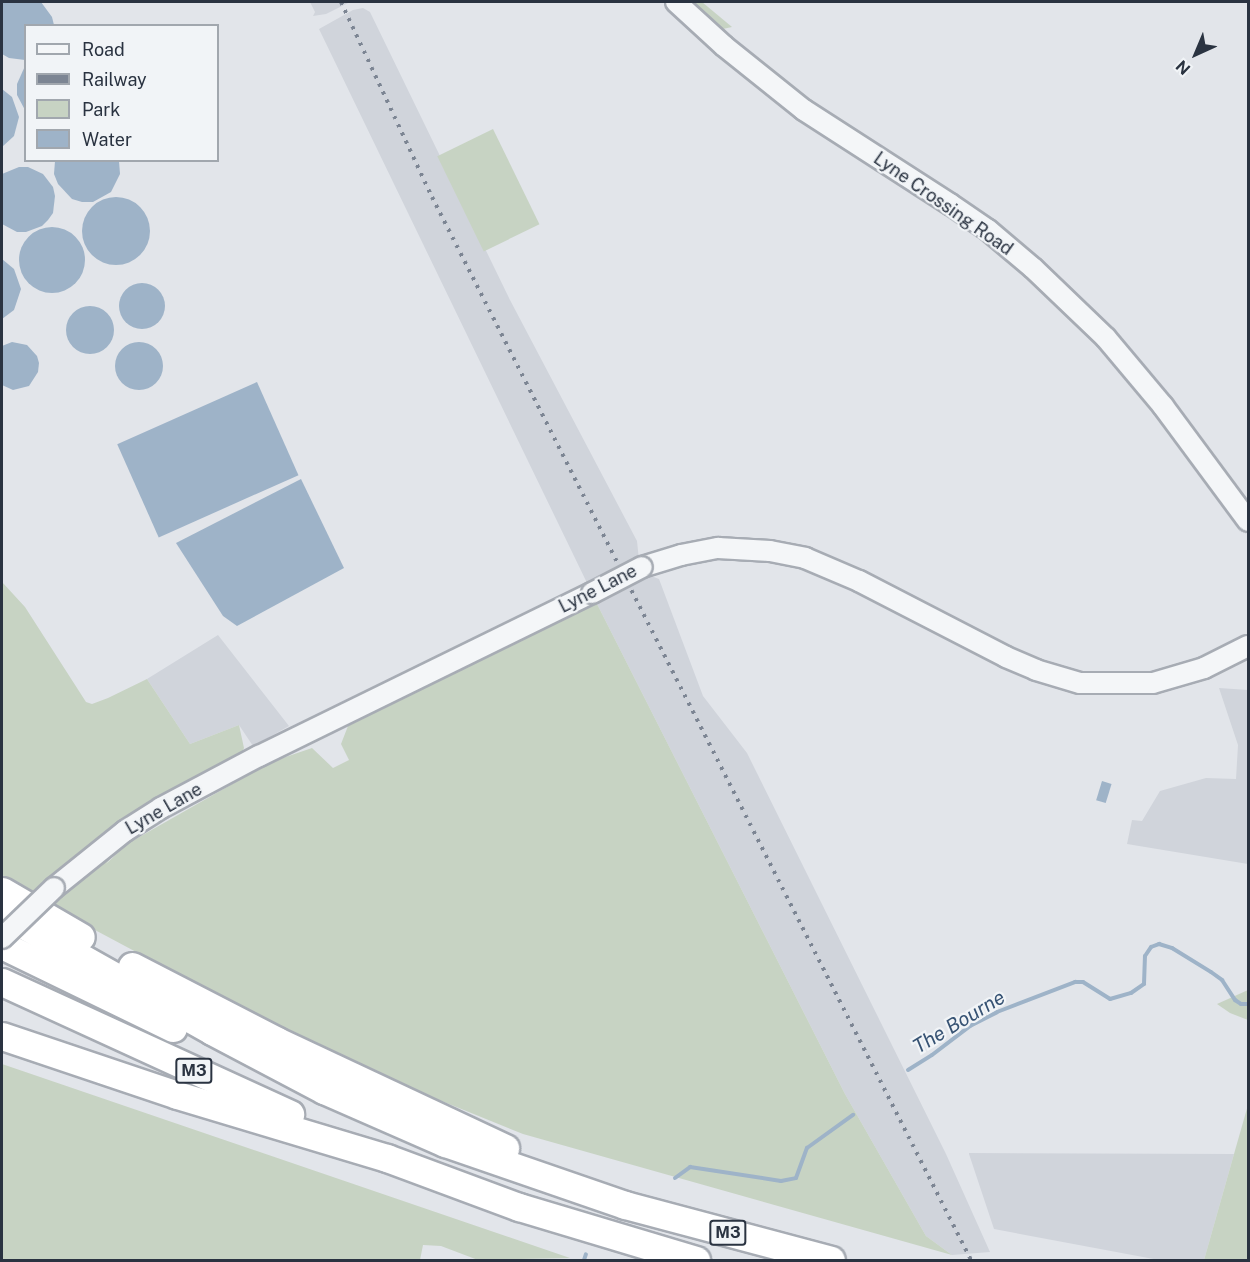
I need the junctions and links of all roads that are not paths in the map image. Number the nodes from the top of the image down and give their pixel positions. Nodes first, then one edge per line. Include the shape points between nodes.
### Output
1 (676, 2) edge
2 (1248, 521) edge
3 (1248, 646) edge
4 (2, 891) edge
5 (2, 913) edge
6 (2, 938) edge
7 (2, 945) edge
8 (2, 982) edge
9 (2, 1036) edge
10 (324, 1090) junction
11 (387, 1158) junction
12 (584, 1193) junction
13 (696, 1260) edge
14 (831, 1260) edge

1 - 2 street, Lyne Crossing Road via 804,110 988,230 1033,268 1106,338 1163,406
3 - 6 street, Lyne Lane, bridge via 1204,668 1153,683 1080,683 1006,657 806,558 718,548 681,555 642,567 160,808 54,888
4 - 12 highway via 246,1026 498,1144
5 - 10 highway
7 - 10 highway, M3 via 266,1071
8 - 11 highway, M3
9 - 11 highway via 177,1095
10 - 12 highway, M3 via 446,1143
11 - 13 highway, M3 via 519,1207
12 - 14 highway, M3

